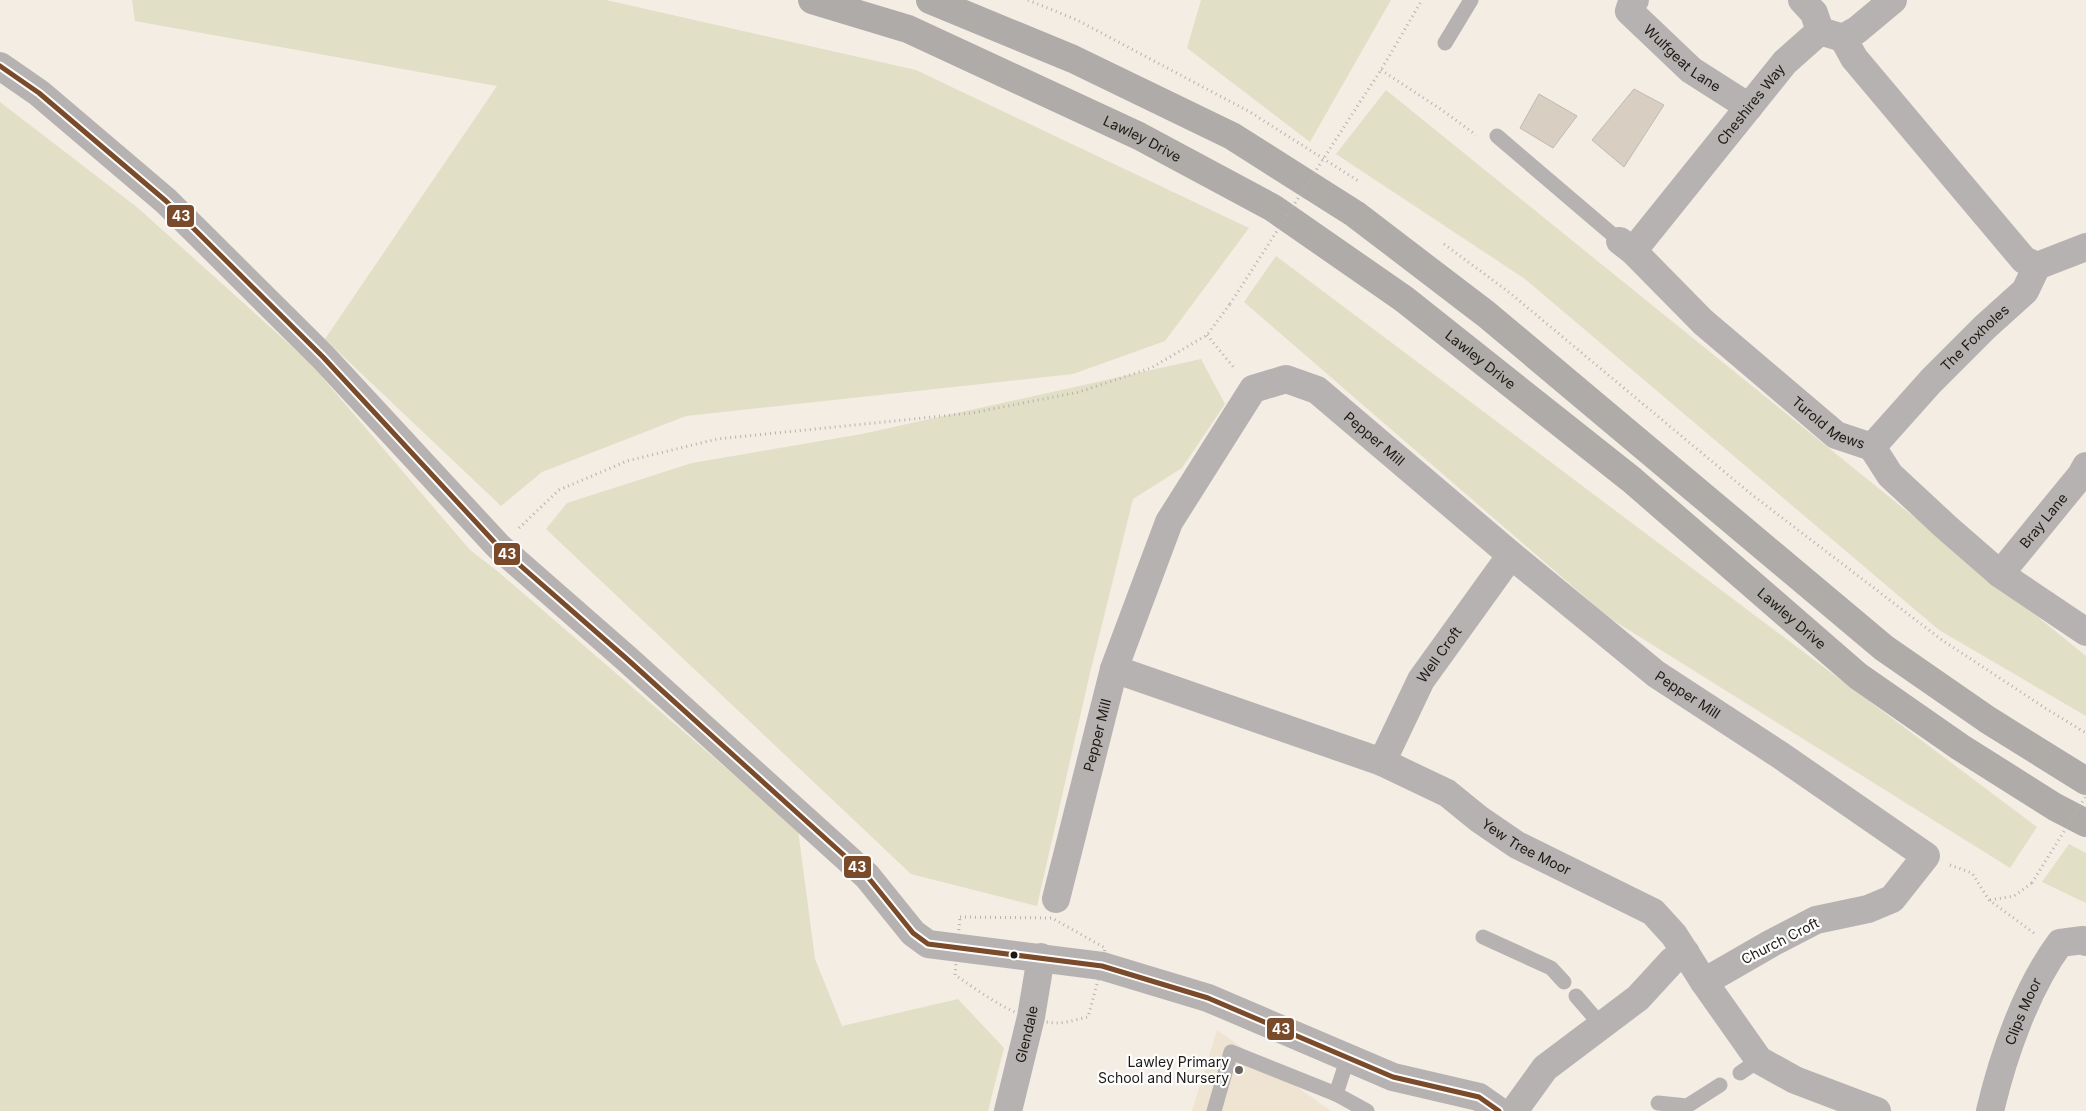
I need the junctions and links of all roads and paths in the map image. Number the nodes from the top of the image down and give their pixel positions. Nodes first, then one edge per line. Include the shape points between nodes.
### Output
1 (812, 0) edge
2 (930, 0) edge
3 (1422, 0) edge
4 (1471, 0) edge
5 (1635, 0) edge
6 (1802, 0) edge
7 (1893, 0) edge
8 (1831, 35) junction
9 (1446, 43) dead end
10 (0, 66) edge
11 (1749, 107) junction
12 (1497, 136) dead end
13 (1626, 246) junction
14 (2086, 247) edge
15 (2036, 266) junction
16 (1207, 334) junction
17 (1254, 389) junction
18 (1872, 446) junction
19 (2086, 466) edge
20 (498, 546) junction
21 (1511, 555) junction
22 (2000, 574) junction
23 (2086, 632) edge
24 (1114, 669) junction
25 (1382, 762) junction
26 (2086, 781) edge
27 (2086, 796) edge
28 (2086, 823) edge
29 (1926, 856) junction
30 (1056, 899) dead end
31 (1989, 900) junction
32 (1483, 937) dead end
33 (2073, 942) edge
34 (1686, 954) junction
35 (1041, 957) junction
36 (1564, 982) dead end
37 (1704, 982) junction
38 (1576, 996) dead end
39 (1602, 1025) junction
40 (1348, 1057) junction
41 (1720, 1085) dead end
42 (1336, 1094) junction
43 (1658, 1103) dead end
44 (1860, 1108) edge
45 (1008, 1111) edge
46 (1214, 1111) edge
47 (1367, 1111) edge
48 (1499, 1111) edge
49 (1514, 1111) edge
50 (1990, 1111) edge

1 - 28 main road, Lawley Drive via 908,29 1139,136 1273,208 1404,299 1624,474 1858,676 1960,747
2 - 26 main road via 1073,58 1232,136 1355,214 1486,314 1884,648 1988,720
3 - 16 path, bridge via 1381,70 1230,304
4 - 9 lane
5 - 11 street, Wulfgeat Lane via 1629,11 1691,70
6 - 8 street
7 - 8 street, Cheshires Way via 1857,30
8 - 11 street, Cheshires Way via 1785,62
8 - 15 street via 2024,260
10 - 20 street via 39,93 166,201 323,357
11 - 13 street, Cheshires Way
12 - 13 lane
13 - 18 street, Turold Mews via 1702,322 1836,435
14 - 15 street
15 - 18 street, The Foxholes via 2025,291 1938,374
16 - 17 path
16 - 20 path via 1151,368 1079,392 972,413 717,439 627,461 559,490
17 - 21 street, Pepper Mill via 1286,379 1317,390
17 - 24 street, Pepper Mill via 1169,522
18 - 22 street, Turold Mews via 1890,475
19 - 22 street, Bray Lane
20 - 35 street via 867,876 913,933 928,944
21 - 25 street, Well Croft via 1422,680
21 - 29 street, Pepper Mill via 1656,674
22 - 23 street, Turold Mews
24 - 25 street, Yew Tree Moor
24 - 30 street, Pepper Mill
25 - 34 street, Yew Tree Moor via 1447,793 1517,845 1652,912 1674,935
27 - 31 path, bridge via 2032,883 2014,896
29 - 31 path via 1972,872
29 - 37 street, Church Croft via 1892,900 1868,910 1816,920
31 - 33 path via 2040,938
32 - 36 lane via 1551,968
33 - 50 street, Clips Moor via 2036,979 2012,1040
34 - 37 street, Yew Tree Moor
34 - 39 street via 1672,961 1638,998
35 - 40 street via 1102,966 1208,998
35 - 45 street, Glendale via 1031,1017
37 - 44 street, Yew Tree Moor via 1749,1067 1795,1080
38 - 39 lane
39 - 49 street via 1545,1068
40 - 42 lane
40 - 48 street via 1393,1077 1479,1097
41 - 43 lane via 1687,1106
42 - 46 lane via 1230,1052
42 - 47 lane

